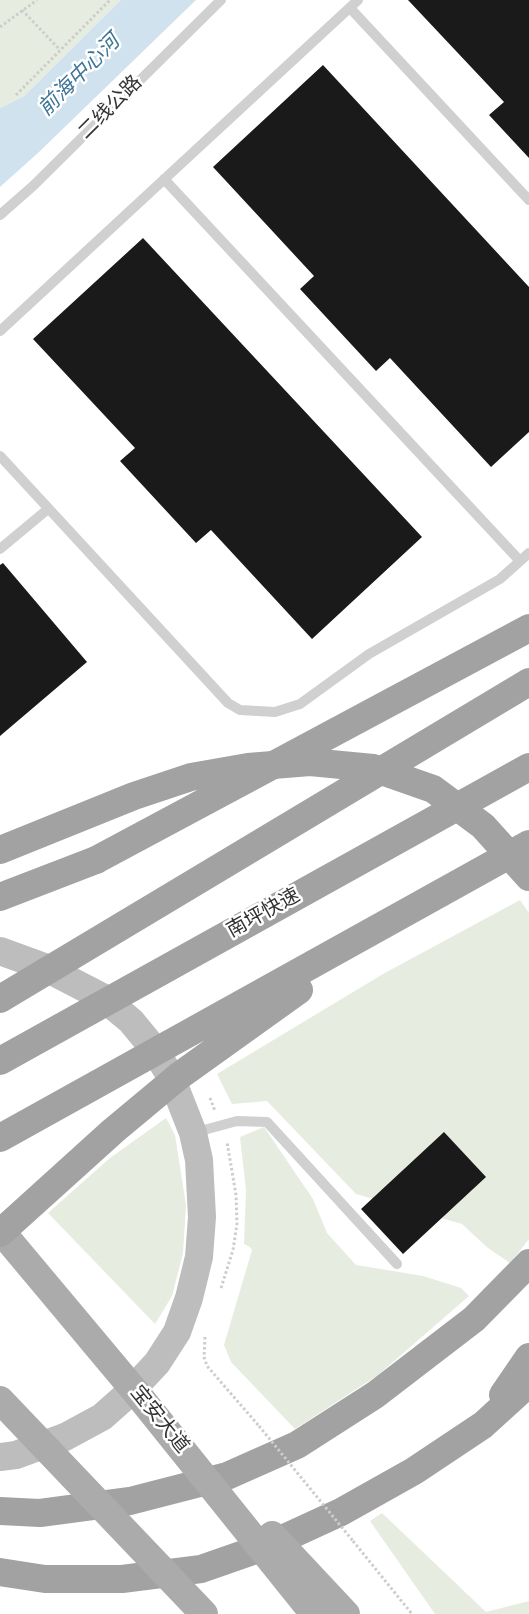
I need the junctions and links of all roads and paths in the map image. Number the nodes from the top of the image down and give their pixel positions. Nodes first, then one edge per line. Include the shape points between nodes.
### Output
1 (36, 0) edge
2 (110, 0) edge
3 (221, 0) edge
4 (358, 0) edge
5 (350, 8) junction
6 (22, 10) junction
7 (0, 27) edge
8 (60, 50) junction
9 (16, 95) dead end
10 (164, 180) junction
11 (529, 200) edge
12 (0, 215) edge
13 (0, 331) edge
14 (0, 456) edge
15 (48, 509) junction
16 (0, 549) edge
17 (529, 553) edge
18 (520, 561) junction
19 (529, 628) edge
20 (529, 682) edge
21 (529, 749) edge
22 (529, 767) edge
23 (404, 836) junction
24 (529, 844) edge
25 (0, 850) edge
26 (529, 877) edge
27 (436, 896) junction
28 (0, 897) edge
29 (0, 951) edge
30 (0, 999) edge
31 (0, 1061) edge
32 (193, 1133) junction
33 (0, 1138) edge
34 (0, 1231) edge
35 (233, 1250) dead end
36 (529, 1263) edge
37 (398, 1264) dead end
38 (219, 1293) dead end
39 (208, 1328) dead end
40 (529, 1357) edge
41 (529, 1383) edge
42 (139, 1396) junction
43 (0, 1400) edge
44 (483, 1425) junction
45 (0, 1456) edge
46 (0, 1511) edge
47 (0, 1572) edge
48 (204, 1614) edge
49 (314, 1614) edge
50 (346, 1614) edge
51 (412, 1614) edge

1 - 6 path
2 - 8 path
3 - 12 lane, 二线公路
4 - 5 lane
5 - 10 lane
5 - 11 lane
6 - 7 path
6 - 8 path
8 - 9 path
10 - 13 lane
10 - 18 lane
14 - 15 lane
15 - 16 lane
15 - 18 lane via 228,702 248,711 275,712 300,704 370,654 500,579
17 - 18 lane
19 - 28 highway, bridge via 96,860
20 - 30 highway, bridge
21 - 23 highway, bridge
22 - 23 highway, 南坪快速, bridge
23 - 31 highway, 南坪快速, bridge
24 - 27 highway, bridge
25 - 26 highway, bridge via 134,796 191,777 248,767 310,762 373,768 433,789 483,826
27 - 33 highway, bridge
27 - 34 highway, bridge via 179,1076
29 - 32 main road via 74,981 102,997 131,1021 171,1077
32 - 37 lane via 237,1121 267,1122
32 - 45 main road via 202,1189 199,1258 177,1332 157,1363 102,1417 65,1437 16,1455
34 - 42 main road, 宝安大道, bridge
35 - 38 path
36 - 46 highway via 474,1319 375,1395 296,1445 227,1476 130,1501 40,1513
39 - 51 path, bridge via 203,1348 208,1366
40 - 44 highway
41 - 44 highway
42 - 49 main road, 宝安大道, bridge
42 - 50 main road, bridge
43 - 48 main road, bridge
44 - 47 highway via 414,1471 341,1512 267,1546 201,1569 122,1578 45,1578

